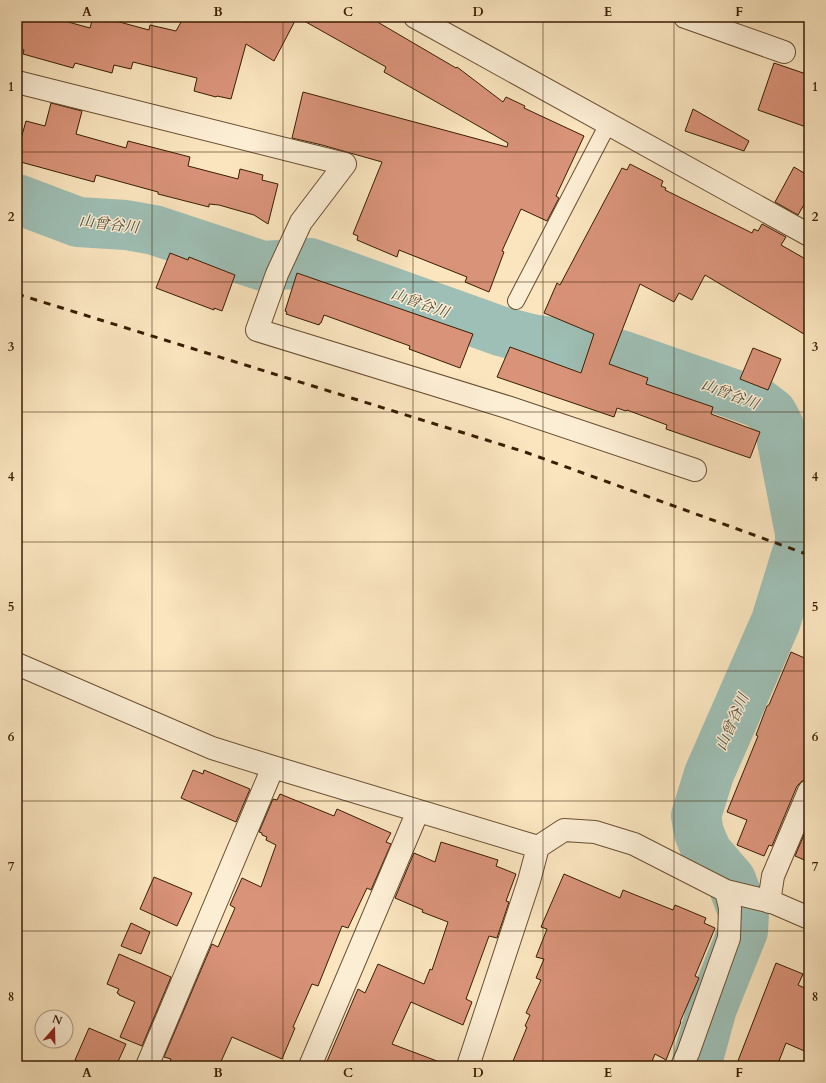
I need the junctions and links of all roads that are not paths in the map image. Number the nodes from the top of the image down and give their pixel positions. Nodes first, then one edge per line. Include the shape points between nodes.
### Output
1 (415, 17) edge
2 (685, 17) edge
3 (784, 52) dead end
4 (17, 82) edge
5 (608, 124) junction
6 (809, 235) edge
7 (516, 302) dead end
8 (694, 470) dead end
9 (17, 664) edge
10 (272, 767) junction
11 (809, 791) edge
12 (418, 811) junction
13 (538, 847) junction
14 (730, 892) junction
15 (762, 900) junction
16 (809, 918) edge
17 (147, 1066) edge
18 (310, 1066) edge
19 (468, 1066) edge
20 (682, 1066) edge

1 - 5 street
2 - 3 street
4 - 8 street via 345,164 301,222 277,274 257,330 507,407
5 - 6 street
5 - 7 lane
9 - 10 street via 212,748
10 - 12 street
10 - 17 street
11 - 15 street
12 - 13 street
12 - 18 street
13 - 14 street via 564,830 595,832 634,844
13 - 19 street
14 - 15 street
14 - 20 street via 729,938
15 - 16 street

